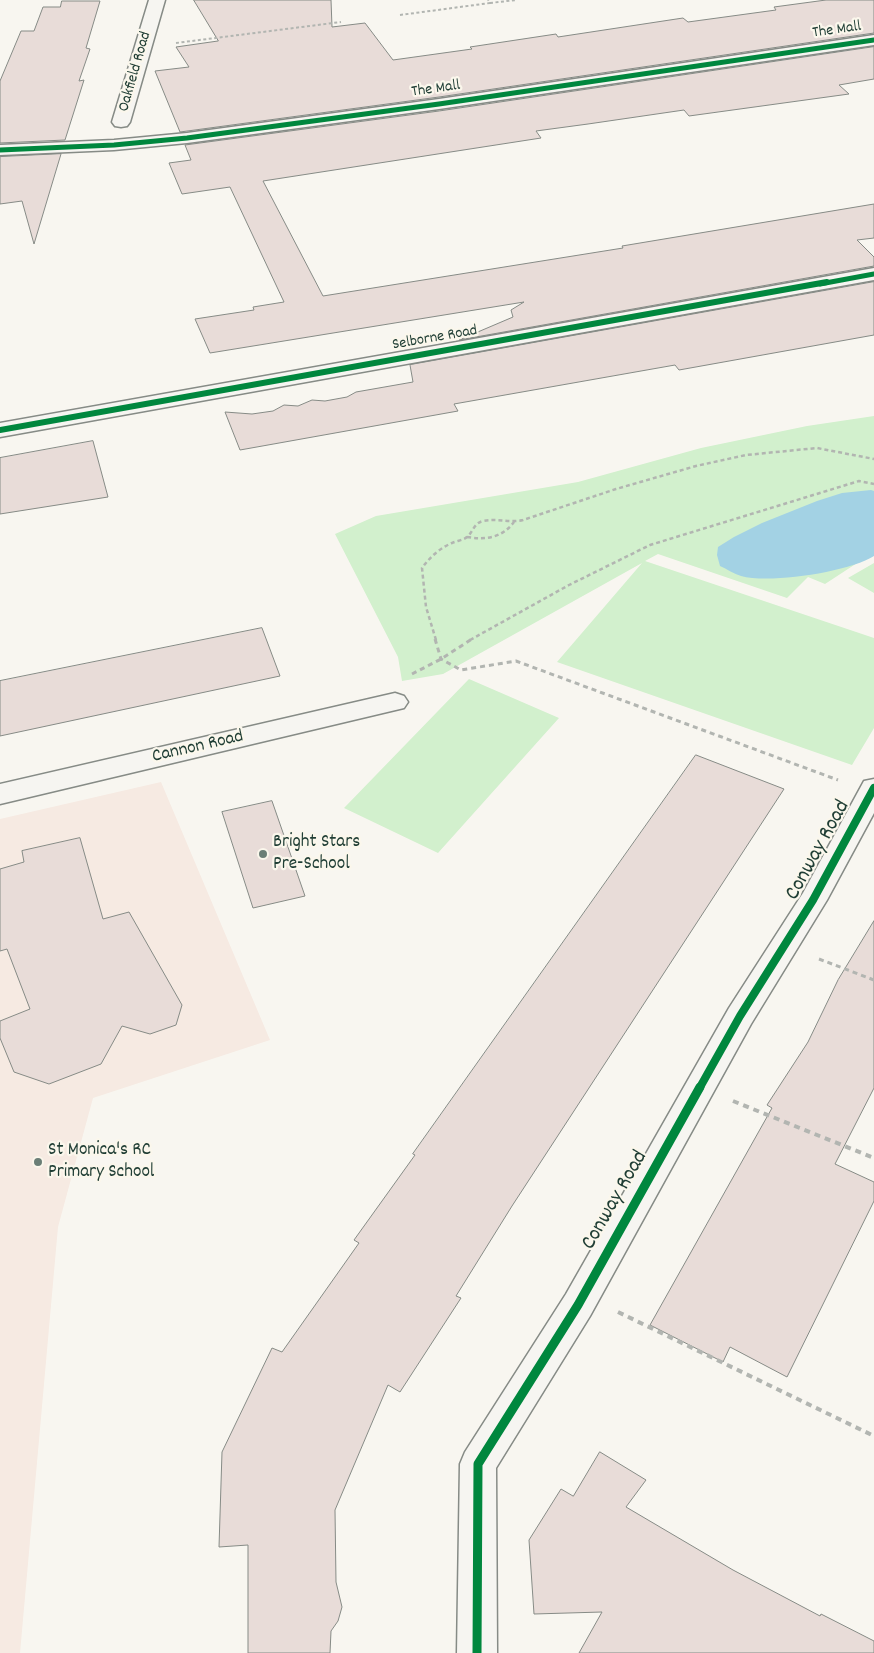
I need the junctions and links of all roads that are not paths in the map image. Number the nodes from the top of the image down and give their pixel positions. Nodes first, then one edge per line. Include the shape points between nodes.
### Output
1 (157, 0) edge
2 (874, 40) edge
3 (121, 122) dead end
4 (0, 150) edge
5 (874, 274) edge
6 (0, 430) edge
7 (395, 702) road end
8 (873, 790) edge
9 (0, 794) edge
10 (477, 1653) edge

1 - 3 street, Oakfield Road
2 - 4 street, The Mall via 187,138
5 - 6 street, Selborne Road
7 - 9 street, Cannon Road
8 - 10 street, Conway Road via 813,900 740,1016 583,1295 478,1464

